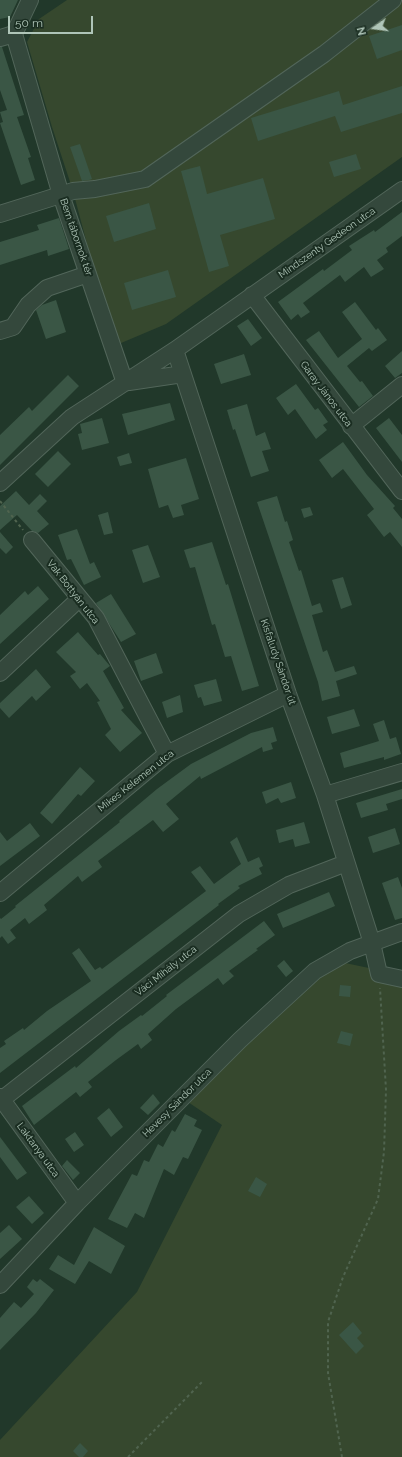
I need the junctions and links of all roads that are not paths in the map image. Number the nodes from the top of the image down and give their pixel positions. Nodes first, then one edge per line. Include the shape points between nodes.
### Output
1 (30, 0) edge
2 (393, 0) edge
3 (7, 36) edge
4 (402, 190) edge
5 (61, 195) junction
6 (0, 214) edge
7 (88, 274) junction
8 (252, 295) junction
9 (0, 331) edge
10 (175, 350) junction
11 (183, 374) junction
12 (125, 383) junction
13 (402, 385) edge
14 (351, 426) junction
15 (0, 483) edge
16 (402, 491) edge
17 (32, 540) road end
18 (79, 599) junction
19 (0, 673) edge
20 (288, 694) junction
21 (167, 754) junction
22 (402, 772) edge
23 (325, 795) junction
24 (346, 864) junction
25 (0, 893) edge
26 (402, 932) edge
27 (372, 943) junction
28 (402, 979) edge
29 (1, 1099) edge
30 (77, 1203) junction
31 (0, 1285) edge

1 - 3 street
2 - 5 street via 324,54 145,179
3 - 5 street, Bem tábornok tér
4 - 8 street, Mindszenty Gedeon utca
5 - 6 street
5 - 7 street, Bem tábornok tér
7 - 9 street via 47,288 28,305 13,327
7 - 12 street, Bem tábornok tér
8 - 10 street, Mindszenty Gedeon utca
8 - 14 street, Garay János utca
10 - 11 street, Kisfaludy Sándor út
10 - 12 street
11 - 12 street
11 - 20 street, Kisfaludy Sándor út
12 - 15 street via 72,417
13 - 14 street
14 - 16 street, Garay János utca
17 - 18 street, Vak Bottyán utca
18 - 19 street
18 - 21 street, Vak Bottyán utca via 96,618
20 - 21 street, Mikes Kelemen utca
20 - 23 street, Kisfaludy Sándor út
21 - 25 street, Mikes Kelemen utca
22 - 23 street
23 - 24 street, Kisfaludy Sándor út
24 - 27 street, Kisfaludy Sándor út
24 - 29 street, Váci Mihály utca via 289,885 239,914
26 - 27 street, Hevesy Sándor utca
27 - 28 street, Kisfaludy Sándor út via 380,974
27 - 30 street, Hevesy Sándor utca via 350,951 315,971 240,1040
29 - 30 street, Laktanya utca
30 - 31 street, Hevesy Sándor utca

